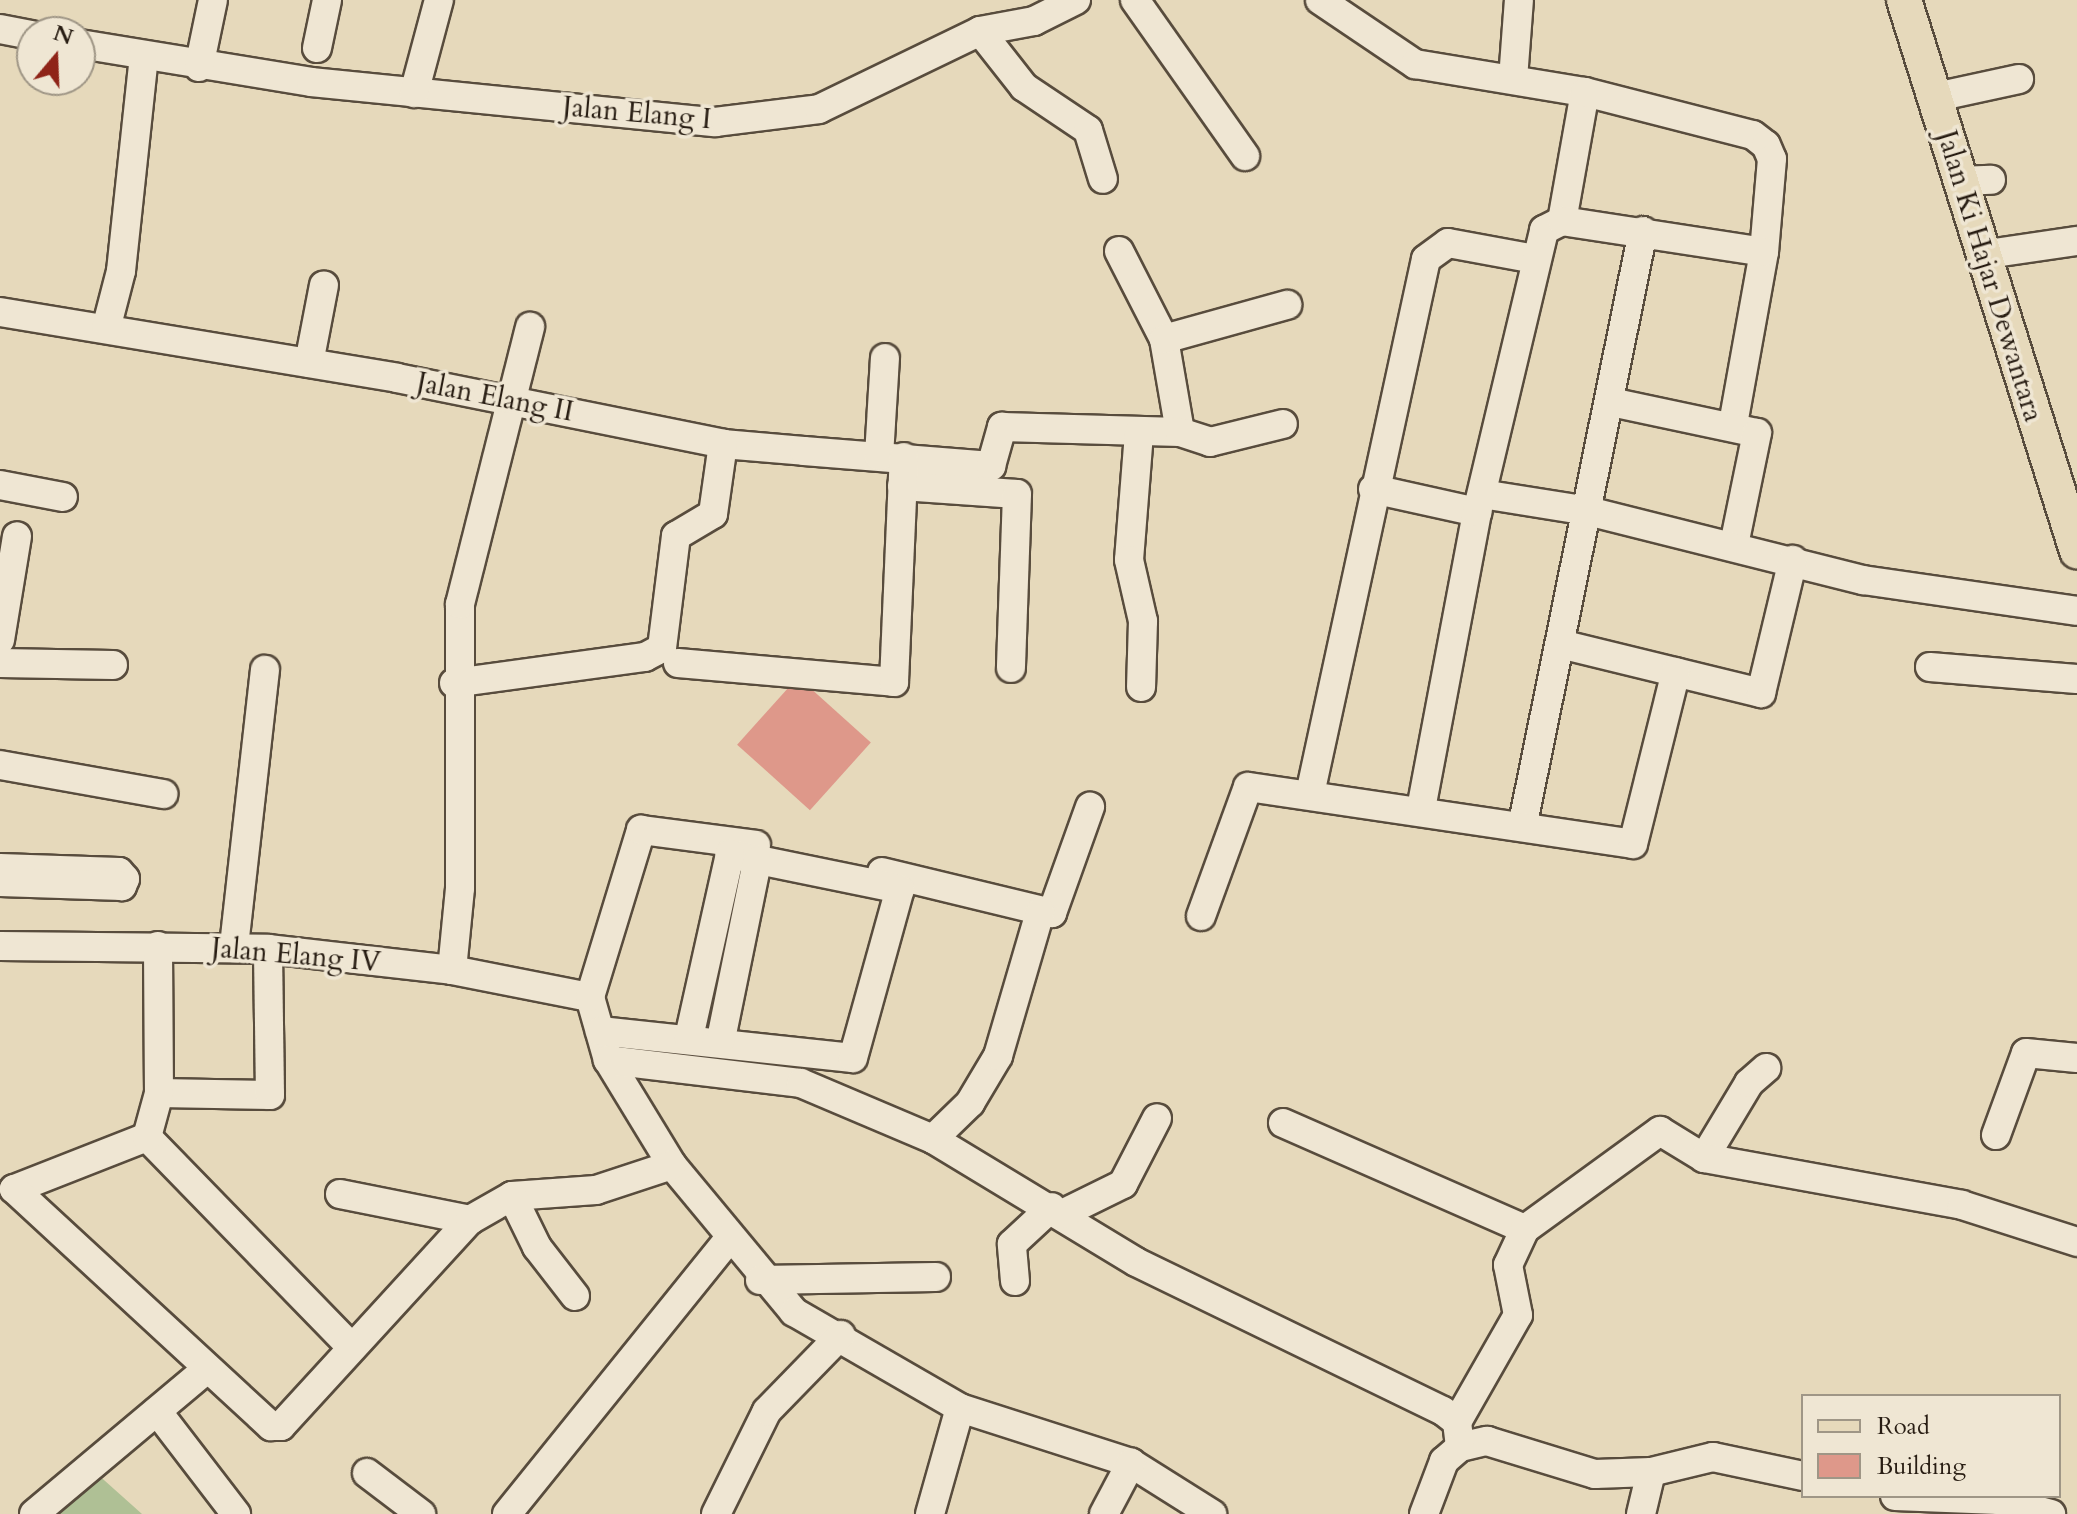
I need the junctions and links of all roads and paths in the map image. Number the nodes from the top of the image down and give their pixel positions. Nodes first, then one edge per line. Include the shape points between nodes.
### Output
1 (213, 0) edge
2 (327, 0) edge
3 (439, 0) edge
4 (1076, 0) edge
5 (1135, 0) edge
6 (1320, 0) edge
7 (1519, 0) edge
8 (1904, 0) edge
9 (980, 31) junction
10 (96, 47) edge
11 (317, 48) dead end
12 (144, 56) junction
13 (199, 67) junction
14 (1513, 79) junction
15 (2019, 79) dead end
16 (1585, 92) junction
17 (414, 93) junction
18 (1936, 97) junction
19 (1245, 156) dead end
20 (1103, 179) dead end
21 (1991, 180) dead end
22 (1958, 181) junction
23 (1562, 221) junction
24 (1643, 231) junction
25 (2077, 241) edge
26 (1119, 251) dead end
27 (1764, 252) junction
28 (1981, 255) junction
29 (1534, 259) junction
30 (324, 285) dead end
31 (1287, 305) dead end
32 (0, 312) edge
33 (530, 327) dead end
34 (106, 329) junction
35 (1164, 339) junction
36 (885, 358) dead end
37 (309, 363) junction
38 (516, 394) junction
39 (1611, 402) junction
40 (598, 403) dead end
41 (1283, 424) dead end
42 (1733, 425) junction
43 (1180, 432) junction
44 (1139, 433) junction
45 (723, 444) junction
46 (892, 456) junction
47 (0, 485) edge
48 (902, 486) junction
49 (1373, 489) junction
50 (63, 497) dead end
51 (1479, 503) junction
52 (1588, 511) junction
53 (17, 536) dead end
54 (1734, 545) junction
55 (2077, 551) edge
56 (1793, 560) junction
57 (2077, 611) edge
58 (0, 640) edge
59 (1560, 644) junction
60 (0, 663) edge
61 (678, 663) dead end
62 (113, 665) dead end
63 (1930, 667) dead end
64 (1011, 668) dead end
65 (265, 670) dead end
66 (1676, 672) junction
67 (2077, 679) edge
68 (454, 683) junction
69 (1141, 687) dead end
70 (0, 765) edge
71 (163, 794) dead end
72 (1310, 794) junction
73 (1090, 807) dead end
74 (1421, 809) junction
75 (1523, 823) junction
76 (757, 862) junction
77 (0, 868) edge
78 (0, 882) edge
79 (1040, 912) junction
80 (1201, 916) dead end
81 (0, 946) edge
82 (158, 946) junction
83 (234, 946) junction
84 (268, 949) junction
85 (452, 970) junction
86 (590, 997) junction
87 (600, 1031) junction
88 (689, 1038) junction
89 (721, 1039) junction
90 (2077, 1058) edge
91 (608, 1060) junction
92 (1766, 1068) dead end
93 (159, 1093) junction
94 (1157, 1118) dead end
95 (1283, 1123) dead end
96 (1996, 1135) dead end
97 (147, 1137) junction
98 (933, 1139) junction
99 (1704, 1158) junction
100 (672, 1165) junction
101 (340, 1194) dead end
102 (512, 1196) junction
103 (1057, 1210) junction
104 (470, 1220) junction
105 (1525, 1229) junction
106 (729, 1239) junction
107 (2077, 1242) edge
108 (936, 1277) dead end
109 (760, 1280) junction
110 (1015, 1281) dead end
111 (575, 1296) dead end
112 (841, 1335) junction
113 (352, 1348) junction
114 (207, 1369) junction
115 (960, 1408) junction
116 (157, 1411) junction
117 (1458, 1434) junction
118 (1131, 1463) junction
119 (1651, 1472) junction
120 (367, 1473) dead end
121 (1801, 1476) edge
122 (1913, 1498) edge
123 (1996, 1507) edge
124 (34, 1514) edge
125 (236, 1514) edge
126 (421, 1514) edge
127 (507, 1514) edge
128 (716, 1514) edge
129 (930, 1514) edge
130 (1104, 1514) edge
131 (1212, 1514) edge
132 (1424, 1514) edge
133 (1641, 1514) edge
134 (2051, 1514) edge

1 - 13 street
2 - 11 street
3 - 17 street
4 - 9 street, Jalan Elang I via 1034,21
5 - 19 street
6 - 14 street via 1415,64
7 - 14 street
8 - 18 main road, Jalan Ki Hajar Dewantara
9 - 17 street, Jalan Elang I via 819,109 715,122
9 - 20 street via 1024,87 1088,130
10 - 12 street, Jalan Elang I
12 - 13 street, Jalan Elang I
12 - 34 street via 121,271
13 - 17 street, Jalan Elang I
14 - 16 street
15 - 18 street
16 - 23 street
16 - 27 street via 1761,140 1772,159
18 - 22 main road, Jalan Ki Hajar Dewantara
21 - 22 street
22 - 28 main road, Jalan Ki Hajar Dewantara
23 - 24 street
23 - 29 street via 1544,230
24 - 27 street
24 - 39 street
25 - 28 street
26 - 35 street
27 - 42 street
28 - 55 main road, Jalan Ki Hajar Dewantara
29 - 49 street via 1448,243 1429,253
29 - 51 street
30 - 37 street
31 - 35 street
32 - 34 street, Jalan Elang II
33 - 38 street
34 - 37 street, Jalan Elang II
35 - 43 street
36 - 46 street
37 - 38 street, Jalan Elang II
38 - 40 street
38 - 45 street, Jalan Elang II
38 - 68 street via 466,570
39 - 42 street
39 - 52 street
41 - 43 street via 1210,442
42 - 54 street via 1758,437
43 - 44 street
44 - 46 street, Jalan Elang II via 1002,427 991,466
44 - 69 street via 1129,560 1143,621
45 - 46 street, Jalan Elang II
45 - 68 street via 713,514 676,536 662,648 645,657
46 - 48 street
47 - 50 street
48 - 61 street via 894,682
48 - 64 street via 1017,494
49 - 51 street
49 - 72 street
51 - 52 street
51 - 74 street
52 - 54 street
52 - 59 street
53 - 58 street
54 - 56 street
56 - 57 street via 1863,580
56 - 66 street via 1763,692
59 - 66 street
59 - 75 street
60 - 62 street
63 - 67 street
65 - 83 street
66 - 75 street via 1633,844
68 - 85 street via 461,817
70 - 71 street
72 - 74 street
72 - 80 street via 1248,787
73 - 79 street via 1056,905 1052,913
74 - 75 street
76 - 88 street via 730,854
76 - 89 street
76 - 89 street via 900,889 853,1058
77 - 78 street via 119,872 125,879 122,886
79 - 86 street via 711,835 641,830
79 - 98 street via 998,1056 970,1103
81 - 82 street, Jalan Elang IV
82 - 83 street, Jalan Elang IV
82 - 93 street
83 - 84 street, Jalan Elang IV
84 - 85 street, Jalan Elang IV
84 - 93 street via 270,1095
85 - 86 street, Jalan Elang IV
86 - 87 street
87 - 88 street
87 - 91 street
88 - 89 street
90 - 96 street via 2026,1053
91 - 98 street via 801,1083
91 - 100 street
92 - 99 street
93 - 97 street
94 - 103 street via 1123,1184
95 - 105 street
97 - 113 street
97 - 114 street via 14,1189
98 - 103 street
99 - 105 street via 1660,1131
99 - 107 street via 1962,1205
100 - 102 street via 596,1190
100 - 106 street
101 - 104 street
102 - 104 street
102 - 111 street via 537,1247
103 - 110 street via 1012,1244
103 - 117 street via 1136,1262
104 - 113 street
105 - 117 street via 1508,1265 1518,1315
106 - 109 street
106 - 127 street
108 - 109 street
109 - 112 street via 794,1312
112 - 115 street
112 - 128 street via 767,1411
113 - 114 street via 281,1426 271,1426
114 - 116 street
115 - 118 street
115 - 129 street
116 - 124 street
116 - 125 street
117 - 119 street via 1595,1474
117 - 132 street
118 - 130 street
118 - 131 street
119 - 121 street via 1713,1457
119 - 133 street
120 - 126 street
122 - 123 street
123 - 134 street

